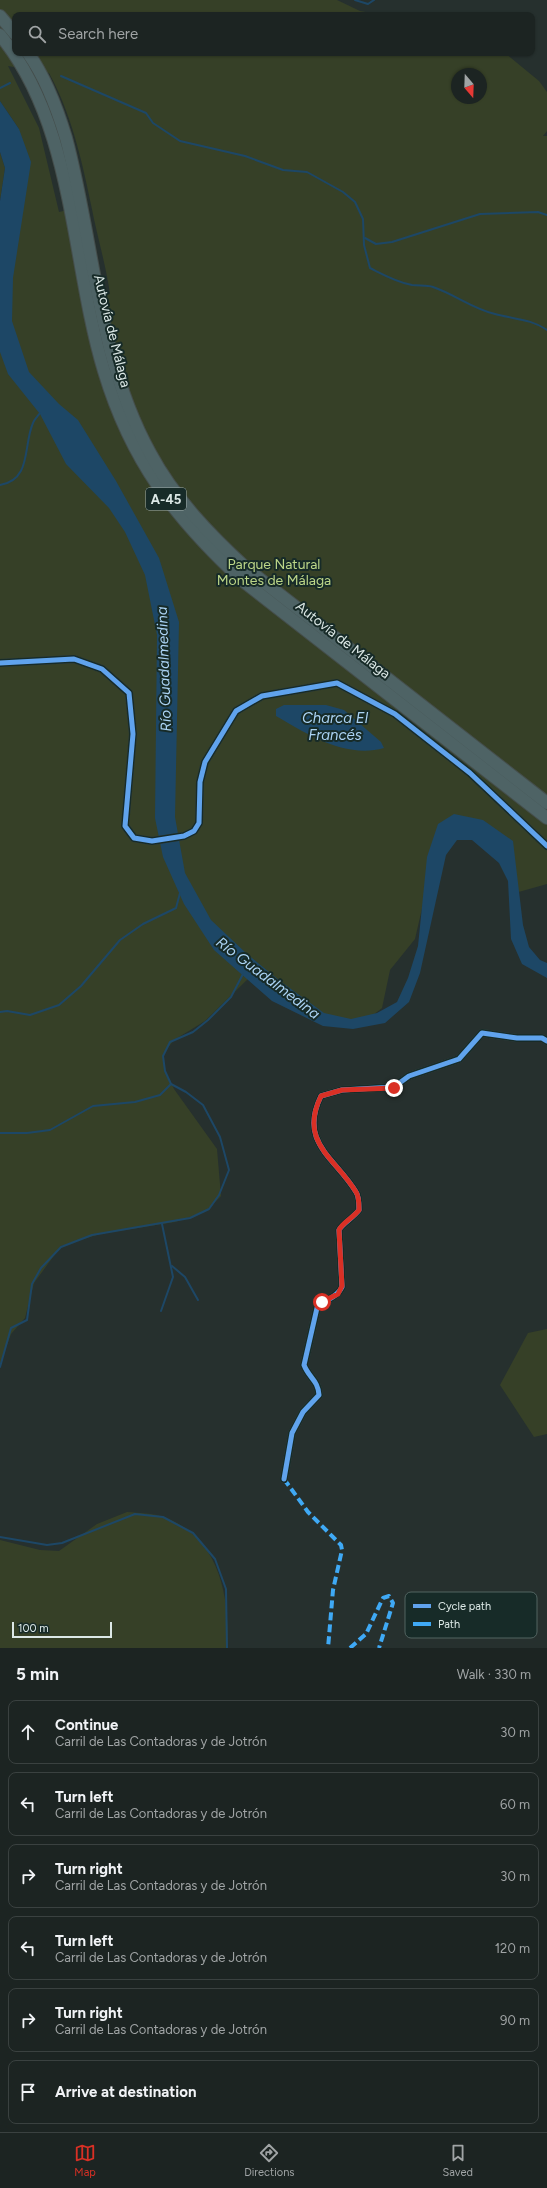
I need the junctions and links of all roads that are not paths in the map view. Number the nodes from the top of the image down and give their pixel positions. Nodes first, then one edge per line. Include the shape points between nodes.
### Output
1 (0, 16) edge
2 (12, 30) edge
3 (0, 34) edge
4 (12, 52) edge
5 (14, 56) edge
6 (30, 56) edge
7 (0, 663) edge
8 (547, 803) edge
9 (547, 818) edge
10 (547, 846) edge
11 (547, 1041) edge
12 (284, 1480) dead end

1 - 2 highway
3 - 4 highway, Autovía de Málaga / A-45
5 - 9 highway, Autovía de Málaga / A-45 via 34,86 47,116 104,370 126,430 162,494 208,548 242,581
6 - 8 highway, Autovía de Málaga / A-45 via 58,111 66,138 106,331 124,395 150,454 172,487 215,539 247,569
7 - 10 street via 74,659 102,669 129,693 133,734 125,826 134,838 152,841 184,836 194,831 199,823 200,782 205,762 236,711 262,696 337,683 395,714 470,773
11 - 12 street via 542,1038 517,1038 482,1033 459,1059 409,1076 394,1088 342,1090 321,1096 316,1106 313,1130 328,1158 357,1193 359,1210 339,1230 342,1286 338,1294 322,1302 317,1308 304,1365 307,1373 318,1385 319,1395 303,1412 292,1433

